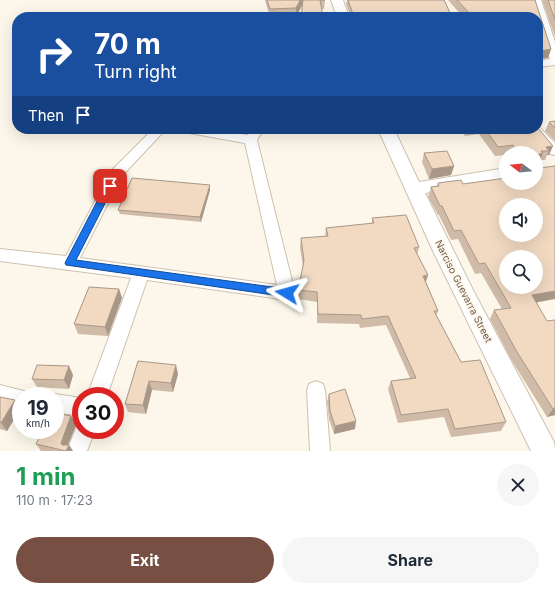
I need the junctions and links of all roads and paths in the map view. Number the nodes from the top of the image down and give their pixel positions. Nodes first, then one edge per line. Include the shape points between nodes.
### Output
1 (338, 0) edge
2 (536, 0) edge
3 (342, 12) edge
4 (540, 12) edge
5 (543, 21) edge
6 (555, 58) edge
7 (555, 62) edge
8 (543, 63) edge
9 (155, 134) edge
10 (244, 134) edge
11 (388, 134) edge
12 (540, 134) edge
13 (255, 135) edge
14 (555, 151) edge
15 (499, 175) edge
16 (413, 189) junction
17 (0, 255) edge
18 (70, 263) junction
19 (141, 273) junction
20 (100, 387) edge
21 (316, 390) dead end
22 (0, 394) edge
23 (12, 396) edge
24 (82, 439) edge
25 (77, 451) edge
26 (320, 451) edge
27 (545, 451) edge

1 - 3 street
2 - 4 street
5 - 6 street
7 - 8 street
9 - 18 street via 116,174
10 - 13 street
11 - 16 street, Narciso Guevarra Street
12 - 14 street
13 - 19 street via 287,293
15 - 16 street
16 - 27 street, Narciso Guevarra Street
17 - 18 street
18 - 19 street
19 - 20 street
21 - 26 street
22 - 23 street
24 - 25 street

